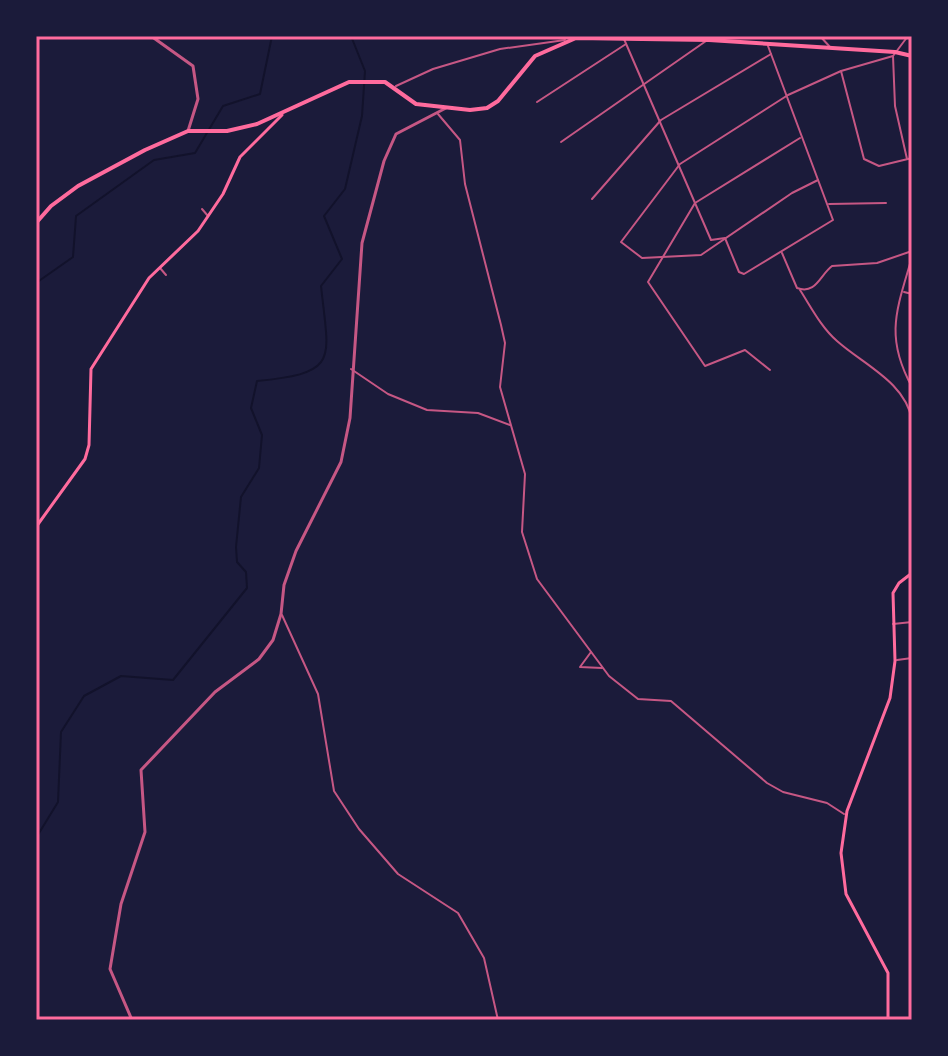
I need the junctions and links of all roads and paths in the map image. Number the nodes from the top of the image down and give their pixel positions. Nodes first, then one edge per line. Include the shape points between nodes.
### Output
1 (151, 36) edge
2 (752, 36) edge
3 (820, 36) edge
4 (908, 36) edge
5 (635, 37) edge
6 (662, 38) edge
7 (708, 39) edge
8 (566, 40) junction
9 (625, 41) junction
10 (753, 43) junction
11 (768, 45) junction
12 (831, 47) junction
13 (772, 53) junction
14 (894, 54) junction
15 (912, 56) edge
16 (841, 71) junction
17 (645, 85) junction
18 (391, 88) junction
19 (788, 95) junction
20 (537, 102) dead end
21 (447, 108) junction
22 (437, 113) junction
23 (282, 114) junction
24 (661, 120) junction
25 (188, 131) junction
26 (801, 137) junction
27 (561, 142) dead end
28 (912, 158) edge
29 (907, 160) junction
30 (680, 164) junction
31 (818, 180) junction
32 (592, 199) dead end
33 (695, 203) junction
34 (886, 203) dead end
35 (828, 205) junction
36 (202, 209) dead end
37 (209, 217) junction
38 (36, 223) edge
39 (725, 238) junction
40 (912, 251) edge
41 (781, 253) junction
42 (912, 257) edge
43 (662, 258) junction
44 (159, 267) junction
45 (166, 275) dead end
46 (800, 290) junction
47 (902, 292) junction
48 (912, 294) edge
49 (123, 318) junction
50 (130, 320) dead end
51 (351, 369) junction
52 (770, 370) dead end
53 (912, 387) edge
54 (912, 420) edge
55 (511, 426) junction
56 (36, 527) edge
57 (912, 574) edge
58 (281, 614) junction
59 (912, 622) edge
60 (893, 624) junction
61 (591, 651) junction
62 (912, 658) edge
63 (895, 661) junction
64 (603, 668) junction
65 (306, 672) junction
66 (300, 677) dead end
67 (846, 815) junction
68 (132, 1020) edge
69 (498, 1020) edge
70 (888, 1020) edge

1 - 25 street via 193,66 198,99
2 - 10 street
3 - 12 street
4 - 14 street
5 - 6 main road
5 - 9 main road
6 - 7 main road
7 - 10 main road
7 - 17 street
8 - 9 main road
8 - 18 street via 500,49
8 - 21 main road via 535,56 487,108
9 - 17 street
9 - 20 street
10 - 11 main road
11 - 12 main road
11 - 13 street
12 - 14 main road
13 - 19 street
13 - 24 street
14 - 15 main road
14 - 16 street
14 - 29 street via 895,106
16 - 19 street
16 - 29 street via 864,159 879,166
17 - 24 street
17 - 27 street
18 - 21 main road via 416,104
18 - 23 main road via 385,82 362,80 332,88
19 - 26 street
19 - 30 street
21 - 22 street
22 - 51 street via 396,134 384,161 364,225
22 - 55 street via 460,140 465,184 505,343 500,387
23 - 25 main road via 243,129
23 - 37 main road via 240,157
24 - 30 street
24 - 32 street
25 - 38 main road via 78,186
26 - 31 street
26 - 33 street
28 - 29 street
30 - 33 street
30 - 43 street via 621,242 642,258
31 - 35 street
31 - 39 street
33 - 39 street via 711,240
33 - 43 street
34 - 35 street
35 - 41 street via 831,224
36 - 37 street
37 - 44 main road
39 - 41 street via 744,274
39 - 43 street via 701,255
40 - 46 street via 877,263 832,266 818,285
41 - 46 street
42 - 47 street
43 - 52 street via 648,282 705,366 745,350
44 - 45 street
44 - 49 main road
46 - 54 street via 829,334 895,388 911,408
47 - 48 street
47 - 53 street via 893,329
49 - 50 street
49 - 56 main road via 91,369 85,459
51 - 55 street via 388,394 427,410 478,413
51 - 58 street via 350,418 339,470 299,543 284,585
55 - 61 street via 525,474 521,521 527,552 537,579
57 - 60 main road via 895,589
58 - 65 street
58 - 68 street via 264,654 215,692 141,770 145,832 121,904 110,969
59 - 60 street
60 - 63 main road
61 - 64 street
61 - 64 street via 580,667
62 - 63 street
63 - 67 main road via 889,701
64 - 67 street via 638,699 671,701 776,788 827,803
65 - 66 street
65 - 69 street via 318,694 334,791 398,874 458,913 484,958
67 - 70 main road via 841,878 856,918 888,973

